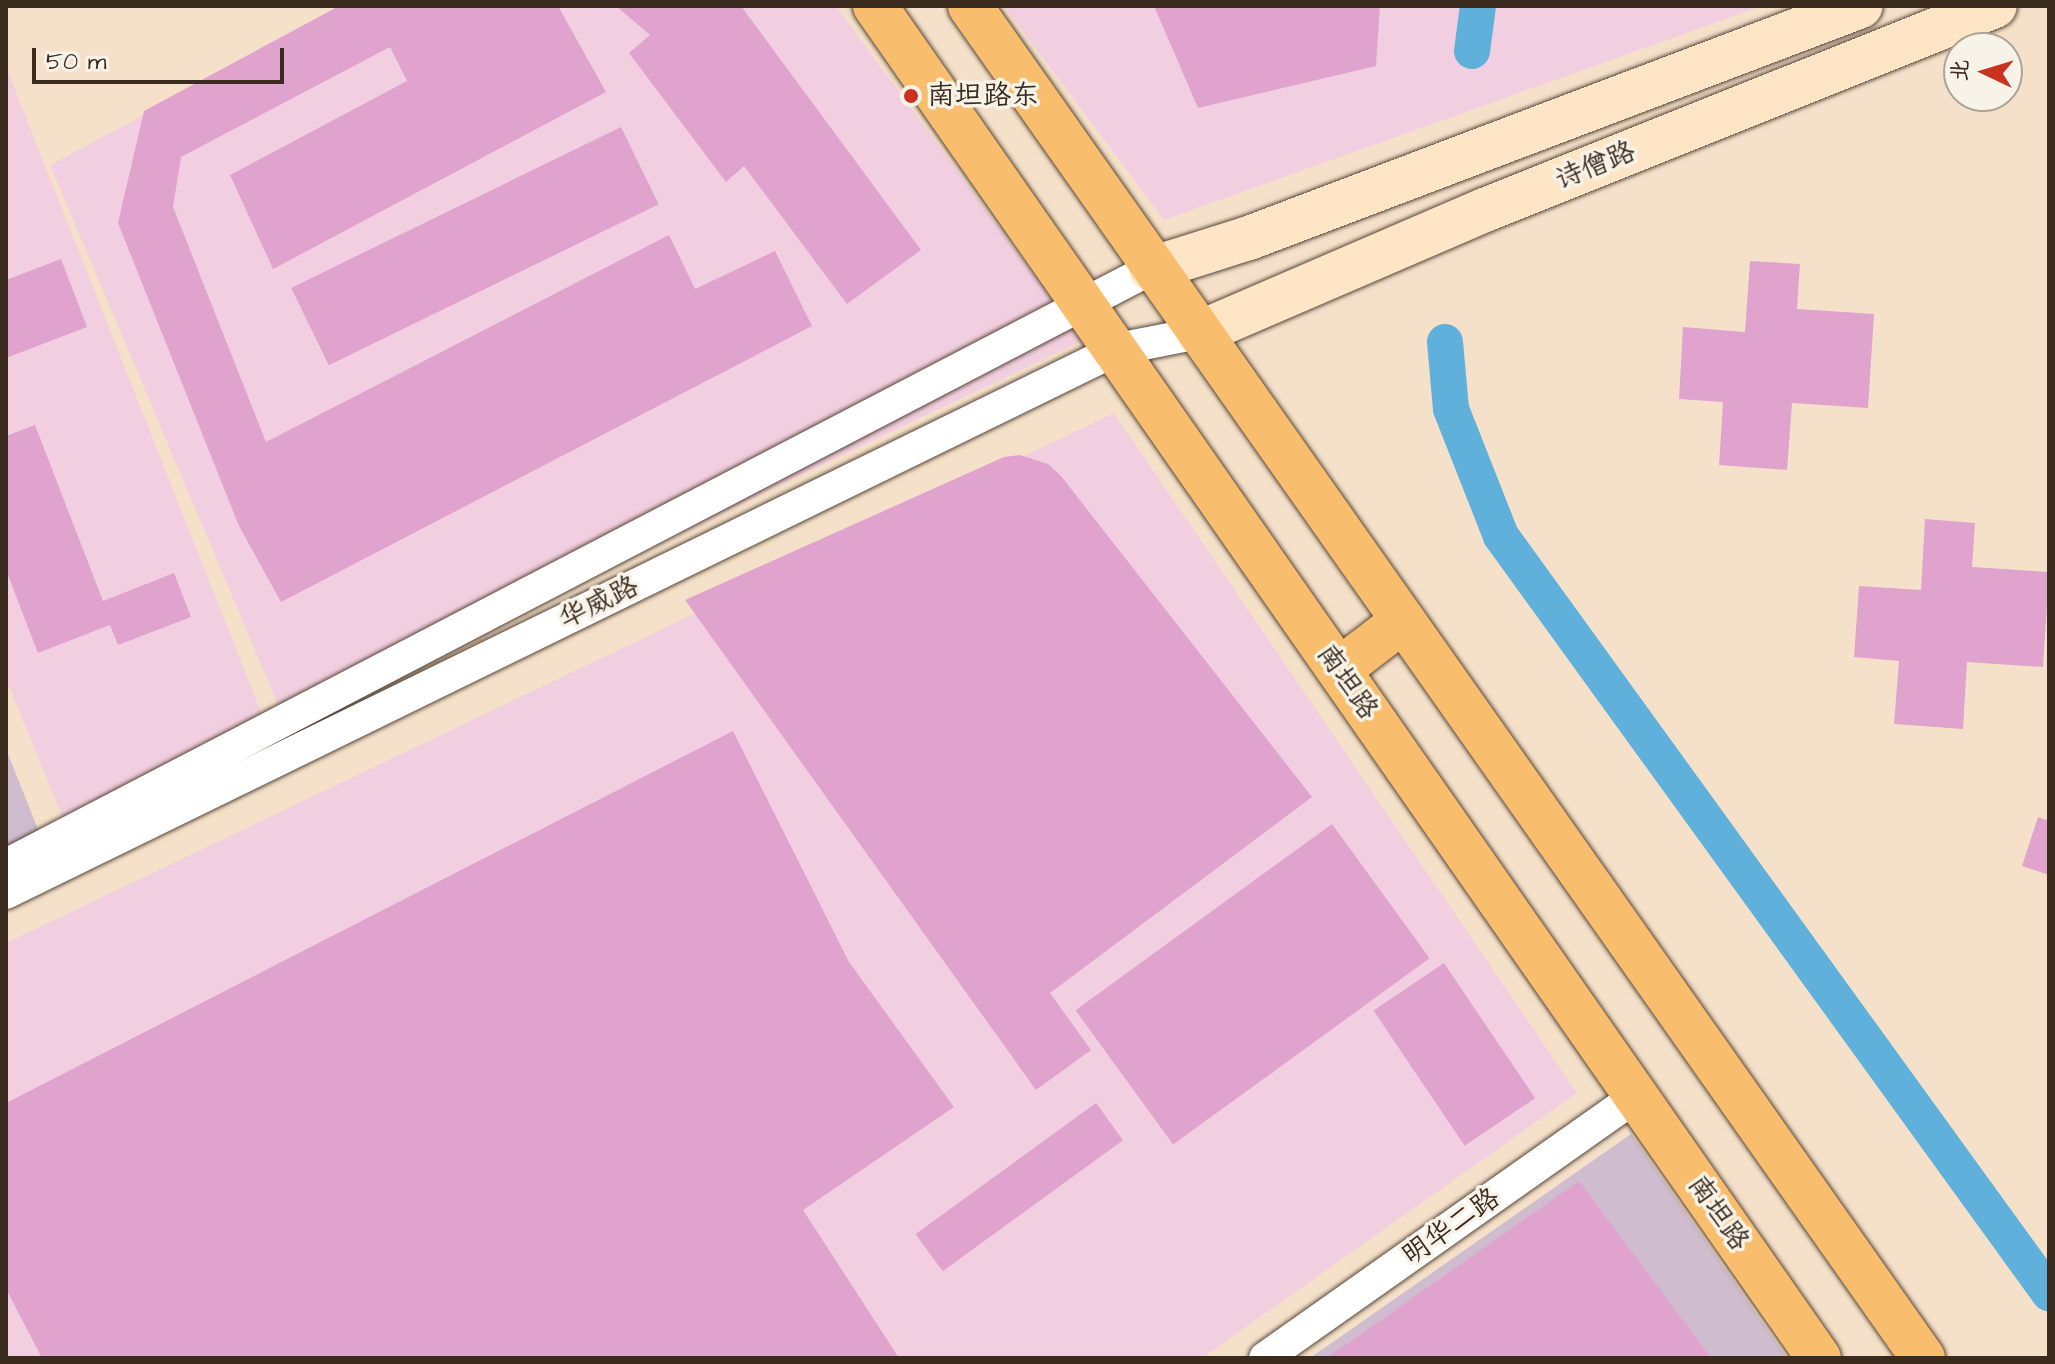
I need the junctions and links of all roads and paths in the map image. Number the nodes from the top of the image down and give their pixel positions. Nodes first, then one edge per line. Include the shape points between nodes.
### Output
1 (875, 6) edge
2 (970, 6) edge
3 (1861, 6) edge
4 (1995, 6) edge
5 (1151, 269) junction
6 (1084, 306) junction
7 (1199, 333) junction
8 (1118, 349) junction
9 (1401, 622) junction
10 (1339, 670) junction
11 (6, 865) edge
12 (6, 893) edge
13 (1636, 1096) junction
14 (1265, 1358) edge
15 (1819, 1358) edge
16 (1923, 1358) edge

1 - 6 main road, 南坦路
2 - 5 main road
3 - 5 street, 诗僧路 via 1249,238
4 - 7 street, 诗僧路 via 1485,210
5 - 6 street
5 - 7 main road
6 - 8 main road, 南坦路
6 - 11 street
7 - 8 street, 华威路
7 - 9 main road
8 - 10 main road, 南坦路
8 - 12 street, 华威路
9 - 10 main road
9 - 16 main road
10 - 13 main road, 南坦路
13 - 14 street, 明华二路
13 - 15 main road, 南坦路

